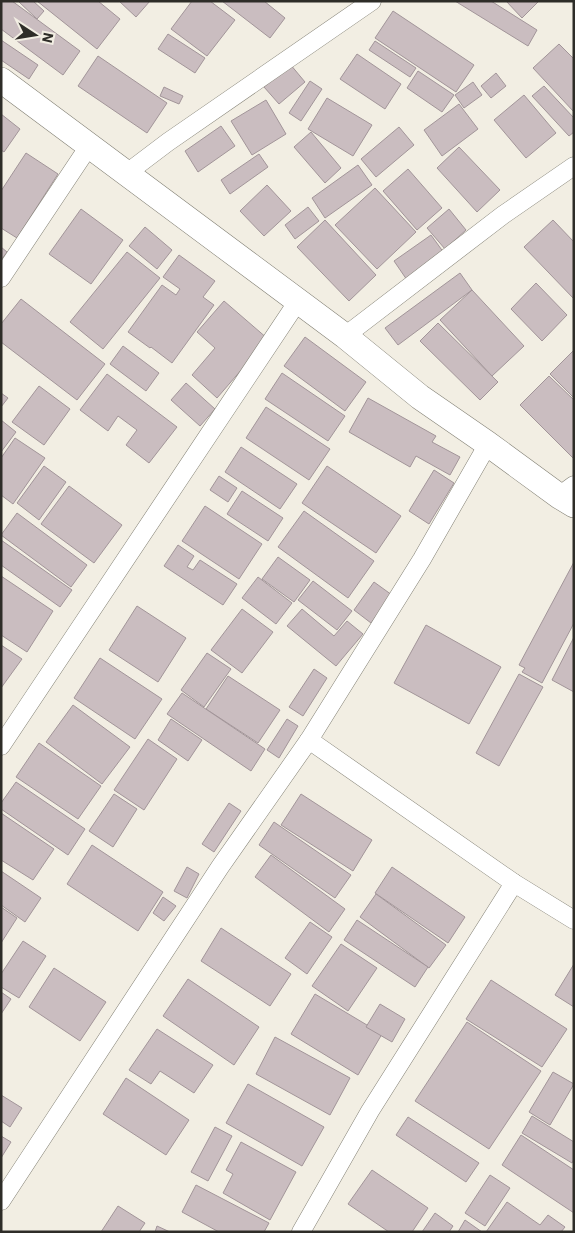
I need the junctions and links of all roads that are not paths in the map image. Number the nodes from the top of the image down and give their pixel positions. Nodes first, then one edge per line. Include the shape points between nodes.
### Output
1 (372, 1) edge
2 (1, 80) edge
3 (89, 146) junction
4 (574, 166) edge
5 (127, 173) junction
6 (1, 278) edge
7 (298, 301) junction
8 (345, 336) junction
9 (488, 444) junction
10 (569, 495) edge
11 (309, 740) junction
12 (1, 746) edge
13 (514, 883) junction
14 (574, 920) edge
15 (1, 1201) edge
16 (302, 1232) edge

1 - 5 street
2 - 3 street
3 - 5 street
3 - 6 street
4 - 8 street via 503,215
5 - 7 street
7 - 8 street
7 - 12 street
8 - 9 street via 420,397
9 - 10 street
9 - 11 street via 422,559
11 - 13 street
11 - 15 street via 220,867
13 - 14 street
13 - 16 street via 370,1111

